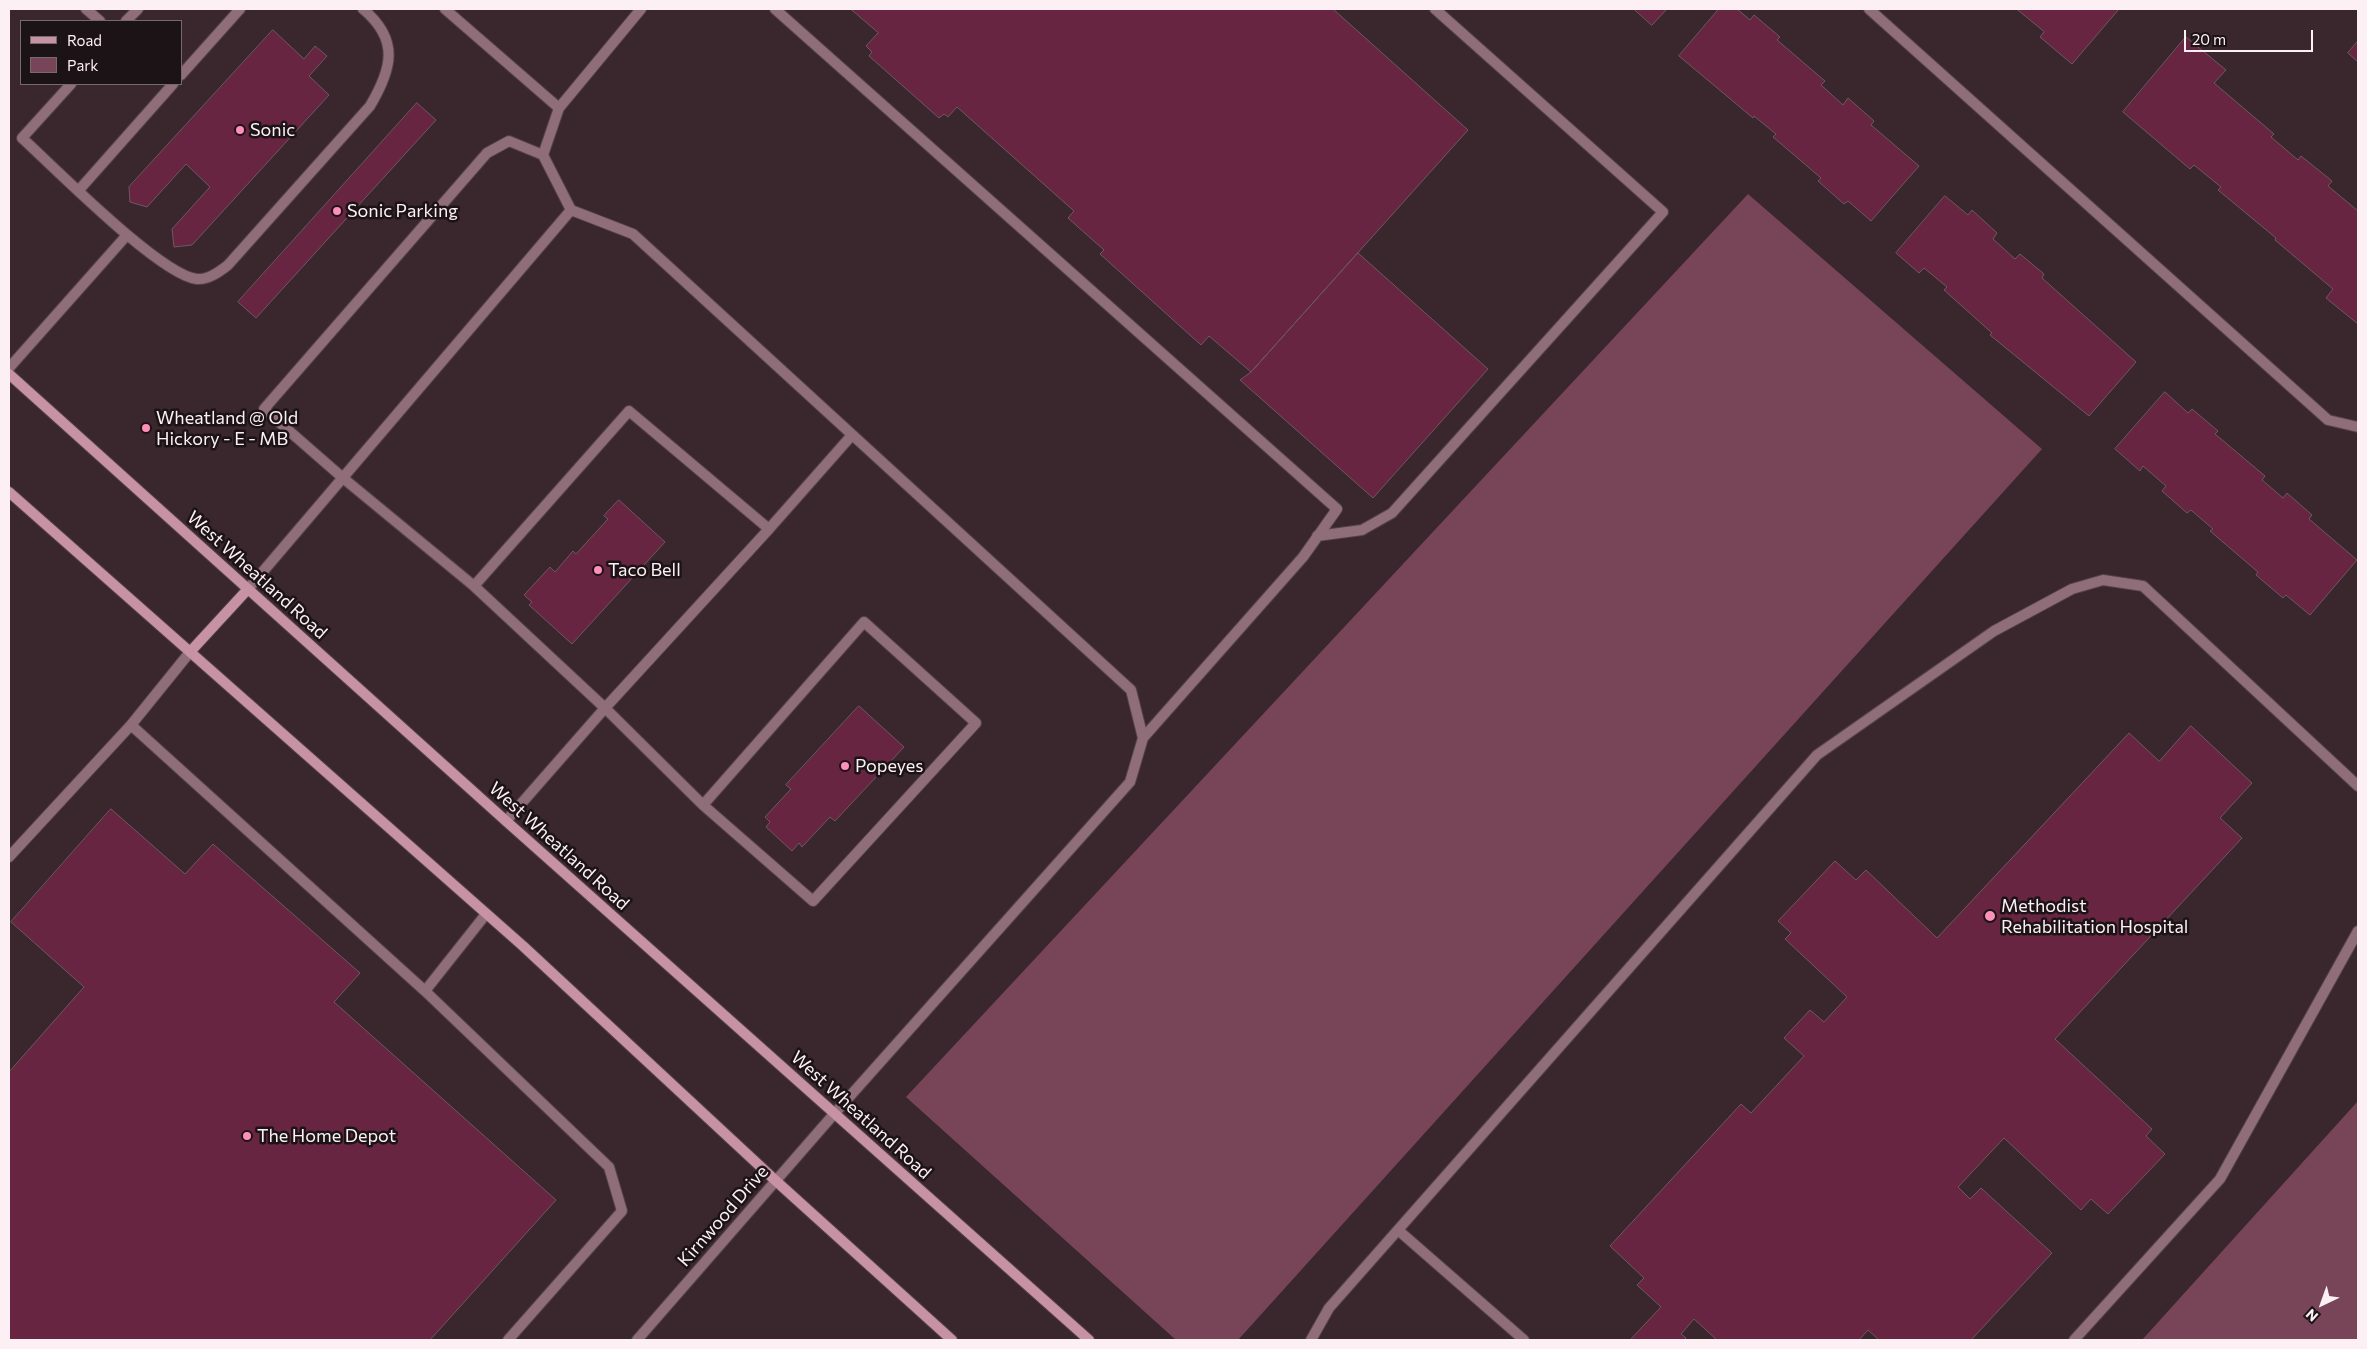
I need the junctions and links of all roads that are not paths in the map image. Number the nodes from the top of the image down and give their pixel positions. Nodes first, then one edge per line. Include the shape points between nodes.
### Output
1 (86, 9) edge
2 (138, 9) edge
3 (240, 9) edge
4 (363, 9) edge
5 (445, 9) edge
6 (641, 9) edge
7 (775, 9) edge
8 (1435, 9) edge
9 (1869, 9) edge
10 (99, 20) edge
11 (127, 20) edge
12 (182, 74) edge
13 (69, 85) edge
14 (172, 85) edge
15 (559, 108) junction
16 (543, 155) junction
17 (79, 190) junction
18 (571, 210) junction
19 (127, 235) junction
20 (9, 368) edge
21 (9, 374) edge
22 (2358, 427) edge
23 (852, 435) junction
24 (343, 478) junction
25 (9, 492) edge
26 (769, 529) junction
27 (1317, 536) junction
28 (474, 586) junction
29 (248, 589) junction
30 (190, 652) junction
31 (605, 708) junction
32 (131, 725) junction
33 (1143, 738) junction
34 (2358, 786) edge
35 (703, 805) junction
36 (506, 821) junction
37 (10, 854) edge
38 (486, 914) junction
39 (2358, 930) edge
40 (425, 991) junction
41 (834, 1114) junction
42 (776, 1181) junction
43 (1398, 1230) junction
44 (508, 1340) edge
45 (637, 1340) edge
46 (952, 1340) edge
47 (1089, 1340) edge
48 (1311, 1340) edge
49 (1524, 1340) edge
50 (2074, 1340) edge

1 - 10 street
2 - 11 street
3 - 12 street
4 - 19 street via 383,33 389,59 384,82 370,106 228,265 213,275 198,279 182,273
5 - 15 street
6 - 15 street
7 - 27 street via 1337,509
8 - 27 street via 1663,212 1392,513 1362,530
9 - 22 street via 2328,420
13 - 17 street via 22,138
14 - 17 street
15 - 16 street
16 - 18 street
16 - 24 street via 509,141 487,153 264,409
17 - 19 street
18 - 23 street via 633,234
18 - 24 street
19 - 20 street
21 - 29 main road, West Wheatland Road
23 - 26 street
23 - 33 street via 1131,690
24 - 28 street
24 - 29 street
25 - 30 main road
26 - 28 street via 629,411
26 - 31 street
27 - 33 street via 1303,557
28 - 31 street
29 - 30 main road
29 - 36 main road, West Wheatland Road
30 - 32 street
30 - 38 main road
31 - 35 street
31 - 36 street
32 - 37 street
32 - 40 street
33 - 41 street, Kirnwood Drive via 1130,782
34 - 43 street via 2143,586 2103,580 2072,589 1994,631 1817,755
35 - 35 street via 864,622 976,723 814,901
36 - 41 main road, West Wheatland Road
38 - 40 street
38 - 42 main road
39 - 50 street via 2220,1179
40 - 44 street via 609,1167 622,1211
41 - 42 street, Kirnwood Drive
41 - 47 main road, West Wheatland Road
42 - 45 street, Kirnwood Drive
42 - 46 main road
43 - 48 street via 1330,1308
43 - 49 street

